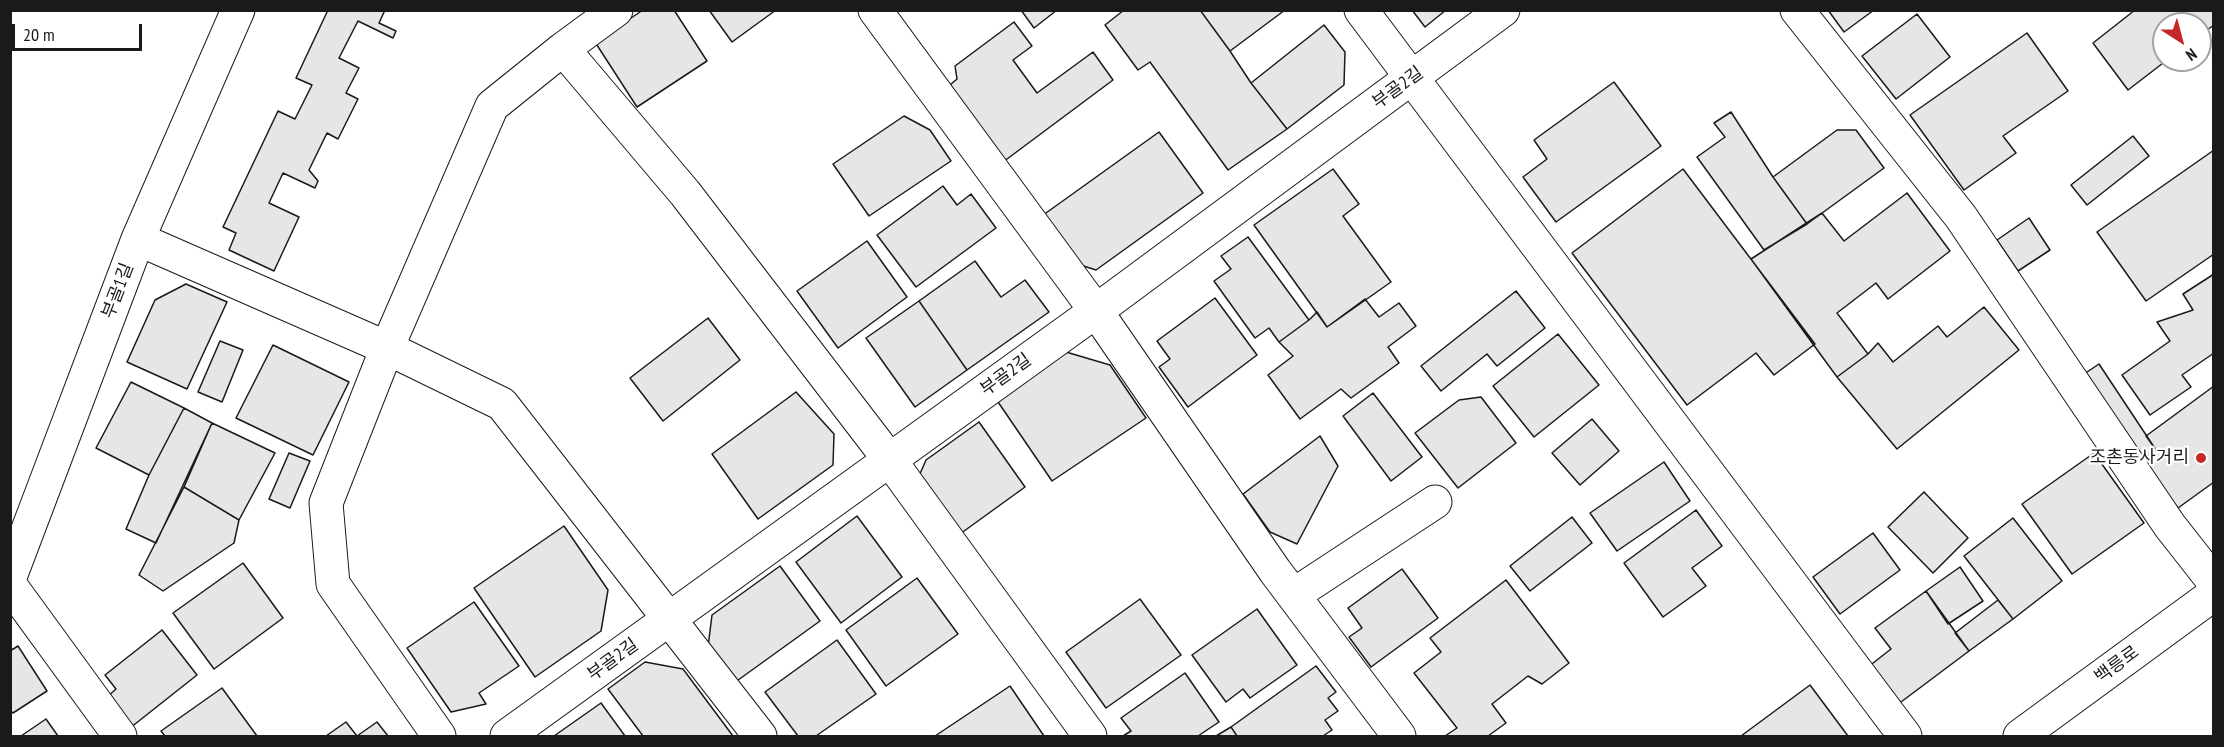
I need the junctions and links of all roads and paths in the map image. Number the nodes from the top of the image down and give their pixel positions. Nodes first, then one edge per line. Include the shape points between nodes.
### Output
1 (238, 10) edge
2 (616, 10) edge
3 (875, 10) edge
4 (1361, 10) edge
5 (1503, 10) edge
6 (1797, 10) edge
7 (563, 49) junction
8 (1413, 77) junction
9 (138, 239) junction
10 (1096, 311) junction
11 (387, 348) junction
12 (889, 459) junction
13 (1436, 502) dead end
14 (10, 577) edge
15 (2214, 582) edge
16 (10, 585) edge
17 (1294, 594) junction
18 (2214, 594) edge
19 (669, 620) junction
20 (120, 736) edge
21 (439, 736) edge
22 (507, 736) edge
23 (760, 736) edge
24 (1090, 736) edge
25 (1399, 736) edge
26 (1905, 736) edge
27 (2020, 736) edge

1 - 9 street, 부골1길
2 - 7 street
3 - 10 street
4 - 8 street
5 - 8 street, 부골2길
6 - 15 street via 1960,217 2170,526
7 - 11 street via 492,106
7 - 12 street via 685,193
8 - 10 street, 부골2길
8 - 26 street
9 - 11 street
9 - 14 street, 부골1길
10 - 12 street, 부골2길
10 - 17 street
11 - 19 street via 502,404
11 - 21 street via 326,502 333,584
12 - 19 street, 부골2길
12 - 24 street
13 - 17 street
16 - 20 street
17 - 25 street
18 - 27 street, 백릉로
19 - 22 street, 부골2길
19 - 23 street

